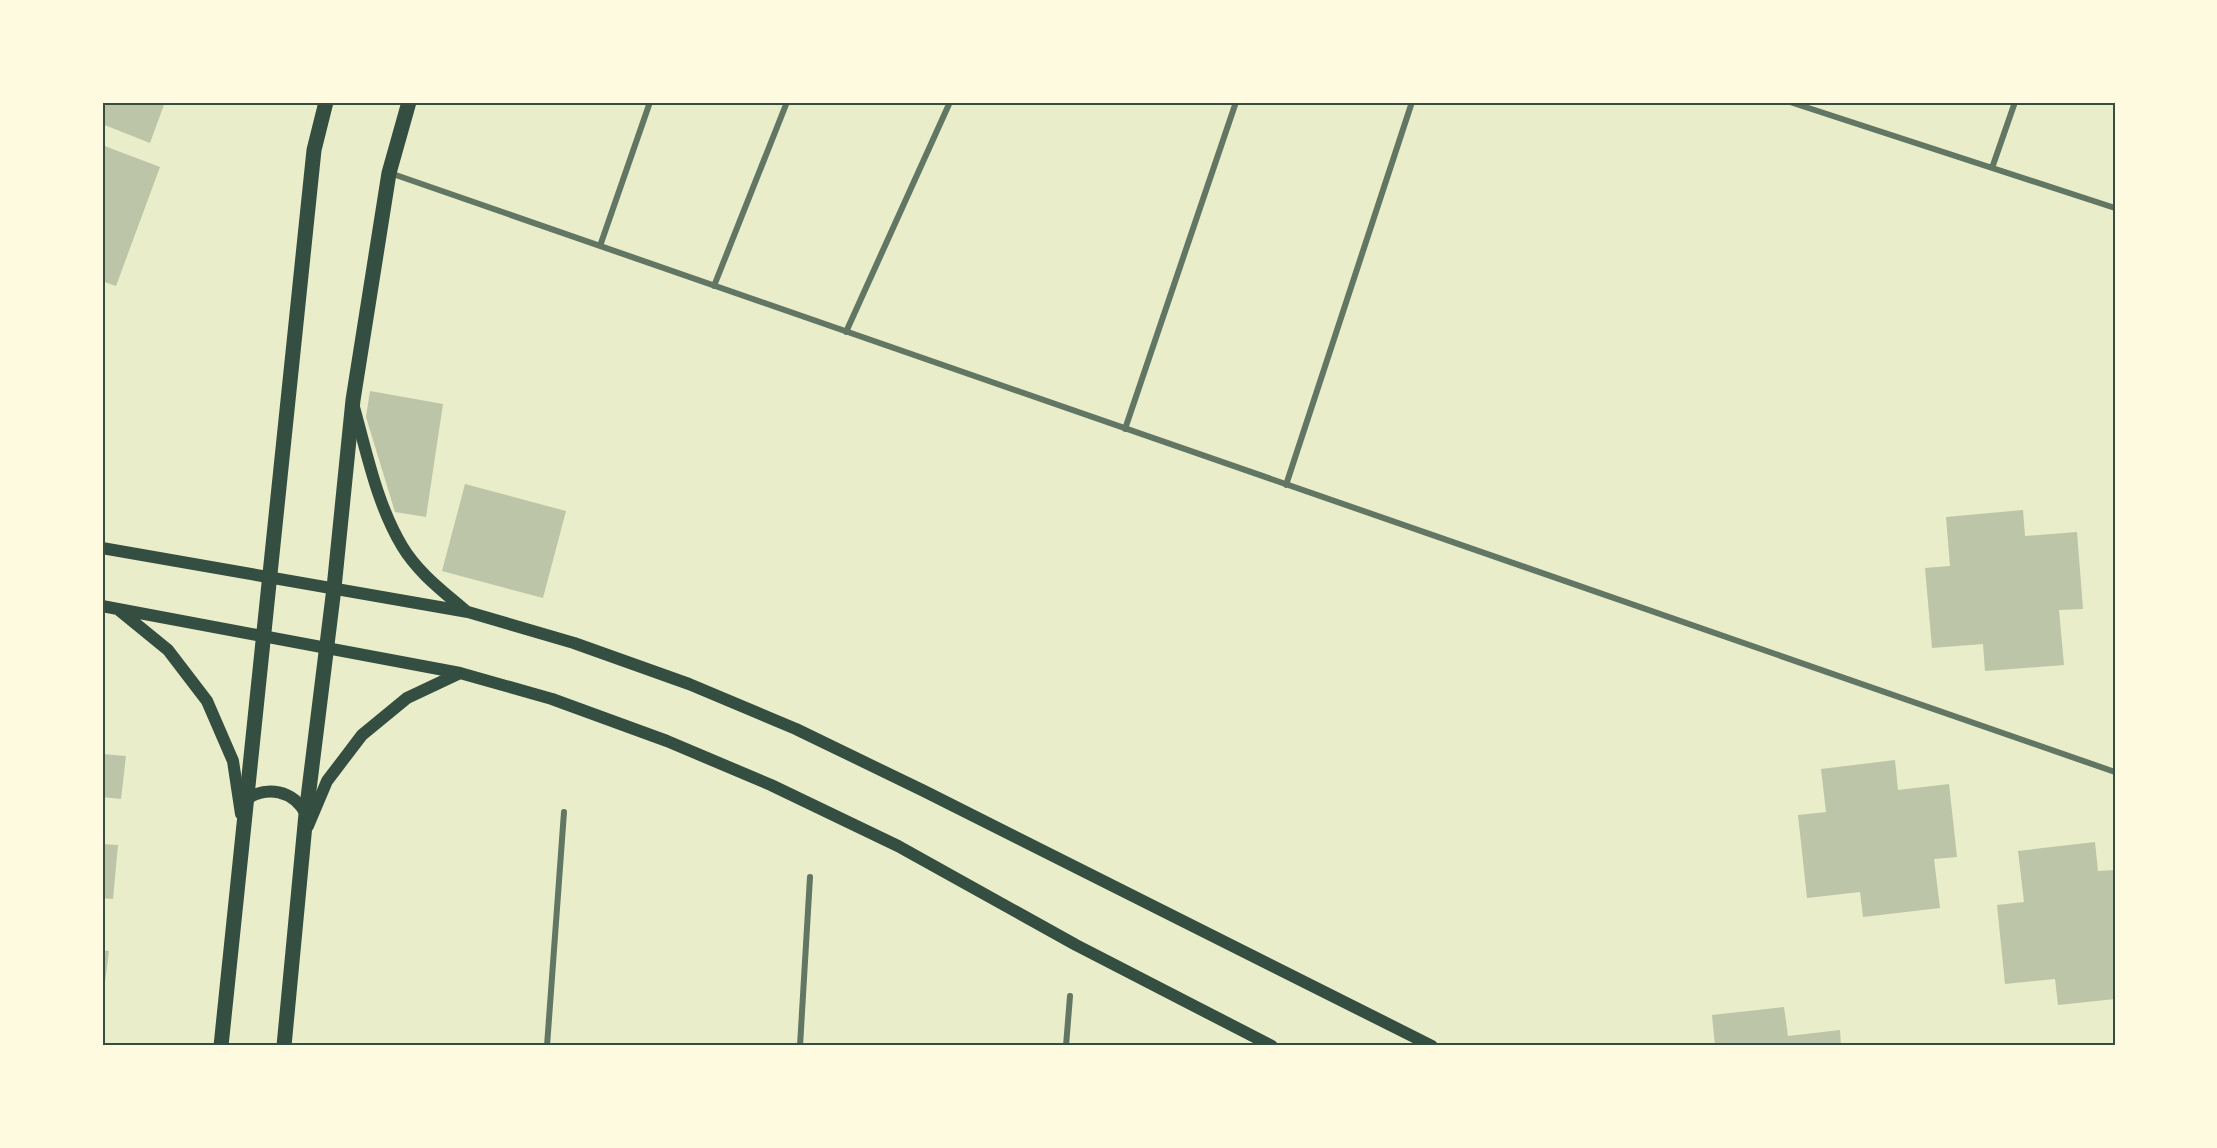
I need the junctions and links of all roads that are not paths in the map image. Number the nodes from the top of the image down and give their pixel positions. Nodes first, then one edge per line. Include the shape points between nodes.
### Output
1 (326, 102) edge
2 (409, 102) edge
3 (650, 102) edge
4 (787, 102) edge
5 (950, 102) edge
6 (1236, 102) edge
7 (1412, 102) edge
8 (1790, 102) edge
9 (2015, 102) edge
10 (1992, 168) junction
11 (389, 173) junction
12 (2115, 208) edge
13 (600, 246) junction
14 (714, 286) junction
15 (846, 332) junction
16 (353, 400) junction
17 (1125, 429) junction
18 (1286, 484) junction
19 (102, 548) edge
20 (271, 576) junction
21 (334, 588) junction
22 (102, 606) edge
23 (118, 609) junction
24 (468, 612) junction
25 (264, 635) junction
26 (327, 648) junction
27 (460, 673) junction
28 (2115, 772) edge
29 (245, 800) junction
30 (564, 812) dead end
31 (306, 814) junction
32 (243, 824) junction
33 (304, 835) junction
34 (810, 877) dead end
35 (1070, 996) dead end
36 (221, 1046) edge
37 (284, 1046) edge
38 (548, 1046) edge
39 (800, 1046) edge
40 (1066, 1046) edge
41 (1272, 1046) edge
42 (1432, 1046) edge

1 - 20 main road via 314,150
2 - 11 main road
3 - 13 street
4 - 14 street
5 - 15 street
6 - 17 street
7 - 18 street
8 - 10 street
9 - 10 street
10 - 12 street
11 - 13 street
11 - 16 main road
13 - 14 street
14 - 15 street
15 - 17 street
16 - 21 main road
16 - 24 main road via 384,511 403,548 427,577
17 - 18 street
18 - 28 street
19 - 20 main road
20 - 21 main road
20 - 25 main road
21 - 24 main road
21 - 26 main road
22 - 23 main road
23 - 25 main road
23 - 32 main road via 168,650 207,701 233,761
24 - 42 main road via 573,643 689,684 796,729
25 - 26 main road
25 - 29 main road
26 - 27 main road
26 - 31 main road
27 - 33 main road via 407,698 362,735 327,782
27 - 41 main road via 552,699 771,785 898,846 1076,945
29 - 31 main road via 261,792 279,792 295,800
29 - 32 main road
30 - 38 street
31 - 33 main road
32 - 36 main road
33 - 37 main road
34 - 39 street
35 - 40 street

